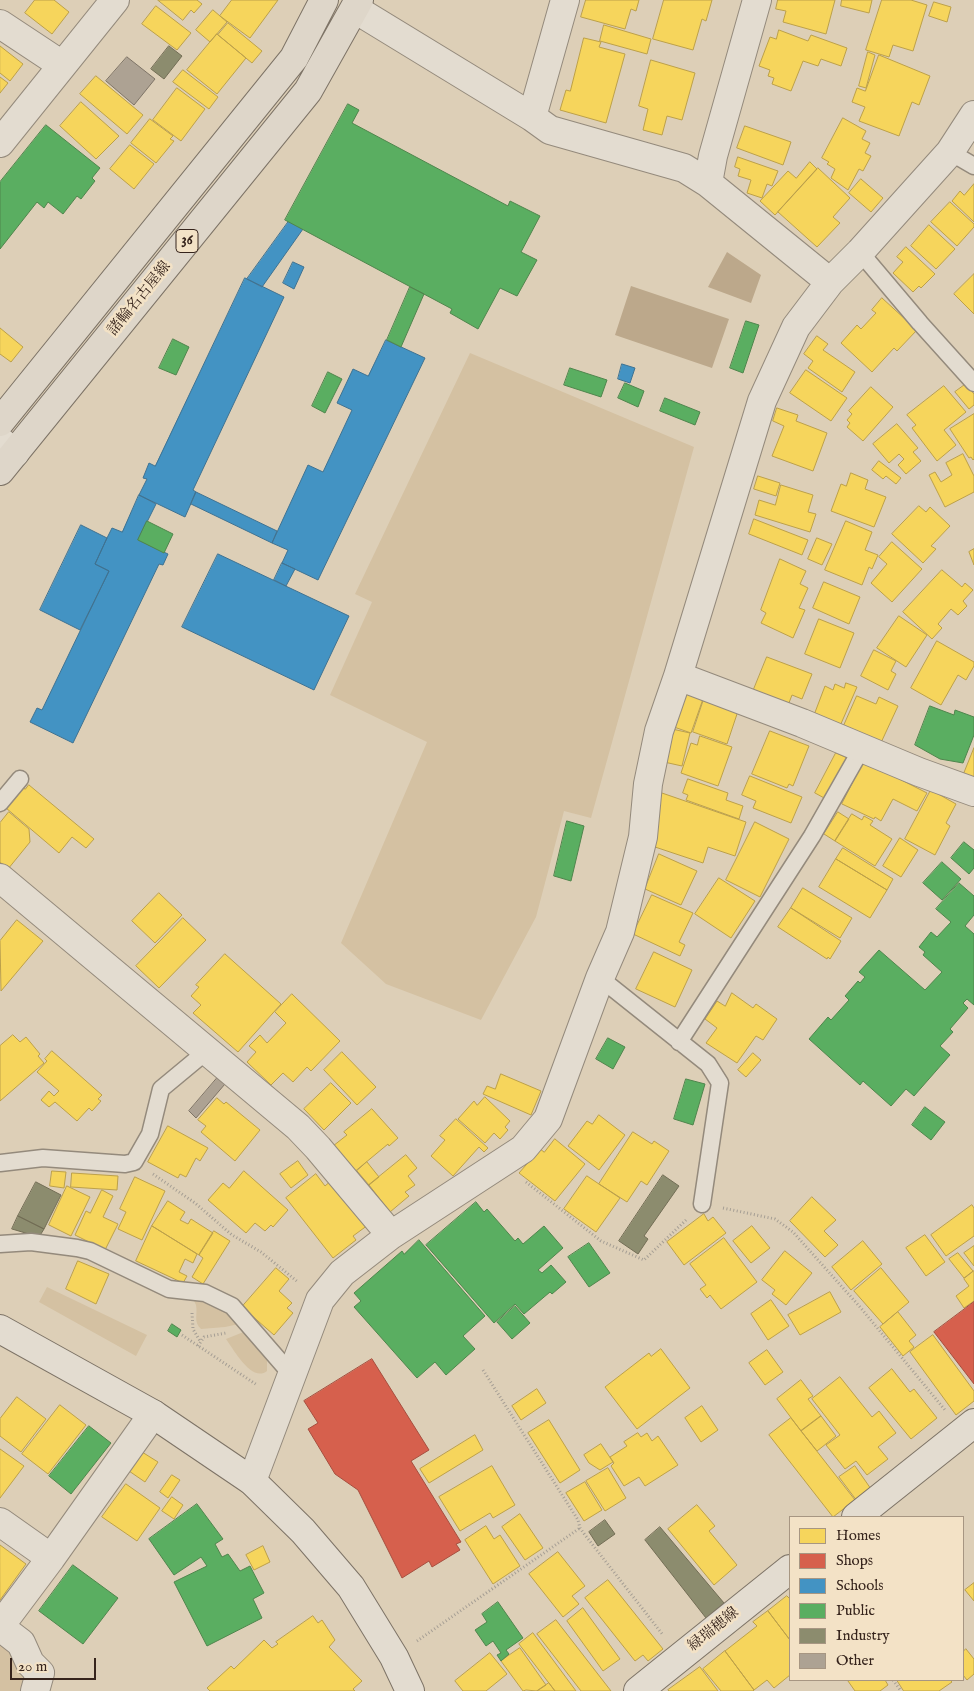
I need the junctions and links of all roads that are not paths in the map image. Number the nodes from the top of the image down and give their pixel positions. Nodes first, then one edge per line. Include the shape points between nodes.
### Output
1 (115, 0) edge
2 (324, 0) edge
3 (564, 0) edge
4 (758, 0) edge
5 (352, 3) edge
6 (0, 24) edge
7 (62, 65) junction
8 (974, 115) edge
9 (532, 117) junction
10 (0, 143) edge
11 (950, 152) junction
12 (974, 166) edge
13 (708, 183) junction
14 (860, 252) junction
15 (830, 282) junction
16 (974, 383) edge
17 (0, 422) edge
18 (5, 455) edge
19 (678, 676) junction
20 (862, 748) junction
21 (20, 779) dead end
22 (974, 792) edge
23 (0, 803) edge
24 (0, 878) edge
25 (600, 978) junction
26 (679, 1042) junction
27 (208, 1050) junction
28 (0, 1163) edge
29 (702, 1204) road end
30 (391, 1235) junction
31 (0, 1244) edge
32 (0, 1329) edge
33 (292, 1374) junction
34 (153, 1414) junction
35 (968, 1428) edge
36 (252, 1481) junction
37 (857, 1516) edge
38 (0, 1522) edge
39 (51, 1558) junction
40 (789, 1570) edge
41 (0, 1626) edge
42 (35, 1691) edge
43 (410, 1691) edge
44 (638, 1691) edge

1 - 7 street
2 - 17 main road, 36 via 294,58
3 - 9 street
4 - 13 street
5 - 9 street
5 - 18 main road, 諸輪名古屋線 / 36 via 308,92
6 - 7 street
7 - 10 street
8 - 11 street
9 - 13 street via 550,130 684,168
11 - 12 lane
11 - 14 street
13 - 15 street
14 - 15 street
14 - 16 lane
15 - 19 street via 796,327 762,401
19 - 20 street
19 - 25 street via 658,730 648,784 644,837 620,932
20 - 22 street
20 - 26 lane via 812,836
21 - 23 lane
24 - 27 street
25 - 26 lane
25 - 30 street via 548,1119 523,1149
26 - 29 lane via 708,1064 720,1083
27 - 28 lane via 161,1089 150,1134 134,1162 42,1158
27 - 30 street via 298,1127
30 - 33 street via 342,1273 320,1300
31 - 33 lane via 31,1242 90,1251 169,1289 205,1293 232,1306
32 - 34 street
33 - 36 street
34 - 36 street
34 - 39 street
35 - 37 street
36 - 43 street via 351,1587 394,1657
38 - 39 street
39 - 41 street
40 - 44 street, 緑瑞穂線
41 - 42 street via 21,1643 30,1663 40,1673

